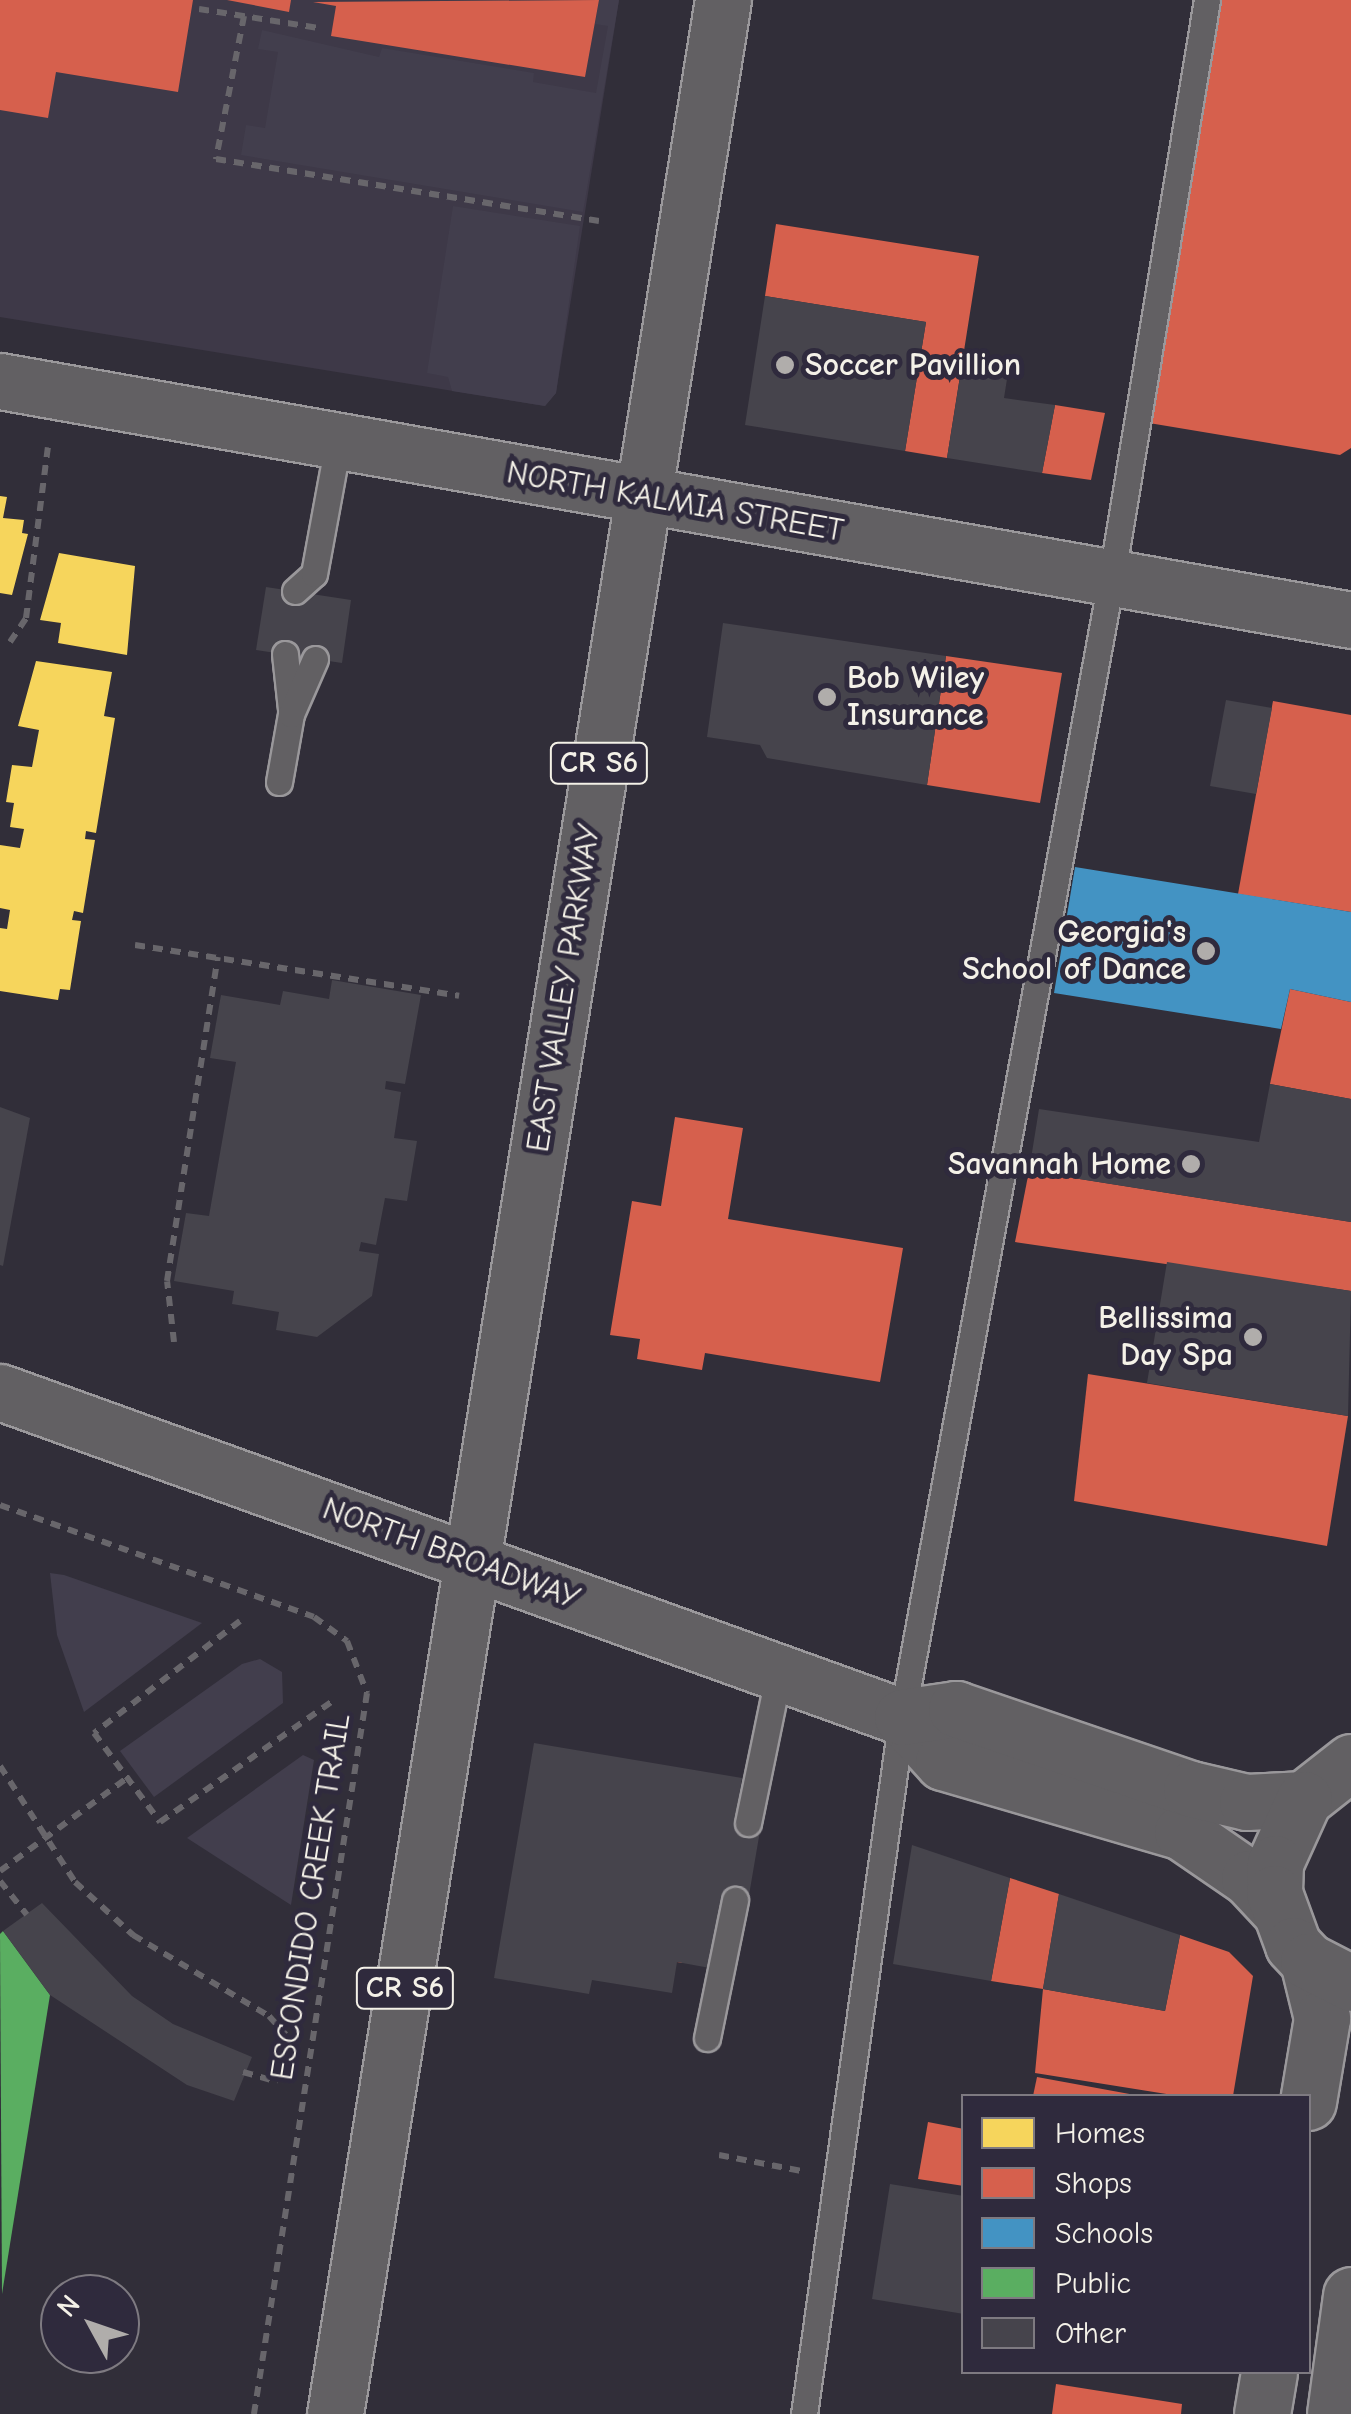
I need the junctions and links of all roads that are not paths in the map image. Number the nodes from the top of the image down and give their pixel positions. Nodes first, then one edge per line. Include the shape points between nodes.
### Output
1 (722, 0) edge
2 (1206, 0) edge
3 (0, 381) edge
4 (338, 442) junction
5 (641, 498) junction
6 (1112, 575) junction
7 (311, 587) dead end
8 (1351, 620) edge
9 (286, 654) dead end
10 (315, 659) dead end
11 (291, 714) junction
12 (279, 782) dead end
13 (0, 1392) edge
14 (474, 1562) junction
15 (778, 1672) junction
16 (902, 1717) junction
17 (1351, 1762) edge
18 (1304, 1798) junction
19 (748, 1823) dead end
20 (735, 1900) dead end
21 (1278, 1909) junction
22 (1329, 1972) edge
23 (707, 2038) dead end
24 (1309, 2094) edge
25 (1351, 2295) edge
26 (1269, 2374) edge
27 (335, 2414) edge
28 (804, 2414) edge
29 (1262, 2414) edge
30 (1335, 2414) edge

1 - 5 main road, EAST VALLEY PARKWAY / CR S6
2 - 6 lane
3 - 4 main road, NORTH KALMIA STREET
4 - 5 main road, NORTH KALMIA STREET
4 - 7 lane
5 - 6 main road, NORTH KALMIA STREET
5 - 14 main road, EAST VALLEY PARKWAY / CR S6
6 - 8 main road, NORTH KALMIA STREET
6 - 16 lane
9 - 11 lane
10 - 11 lane
11 - 12 lane
13 - 14 main road, NORTH BROADWAY
14 - 15 main road, NORTH BROADWAY
14 - 27 main road, CR S6
15 - 16 main road, NORTH BROADWAY
15 - 19 lane
16 - 18 main road, NORTH BROADWAY via 956,1709 1191,1789 1246,1802
16 - 21 main road, NORTH BROADWAY via 944,1762 1182,1832 1249,1878
16 - 28 lane
17 - 18 main road
18 - 21 main road via 1275,1863
20 - 23 lane
21 - 22 main road
22 - 24 main road
25 - 30 main road
26 - 29 main road

